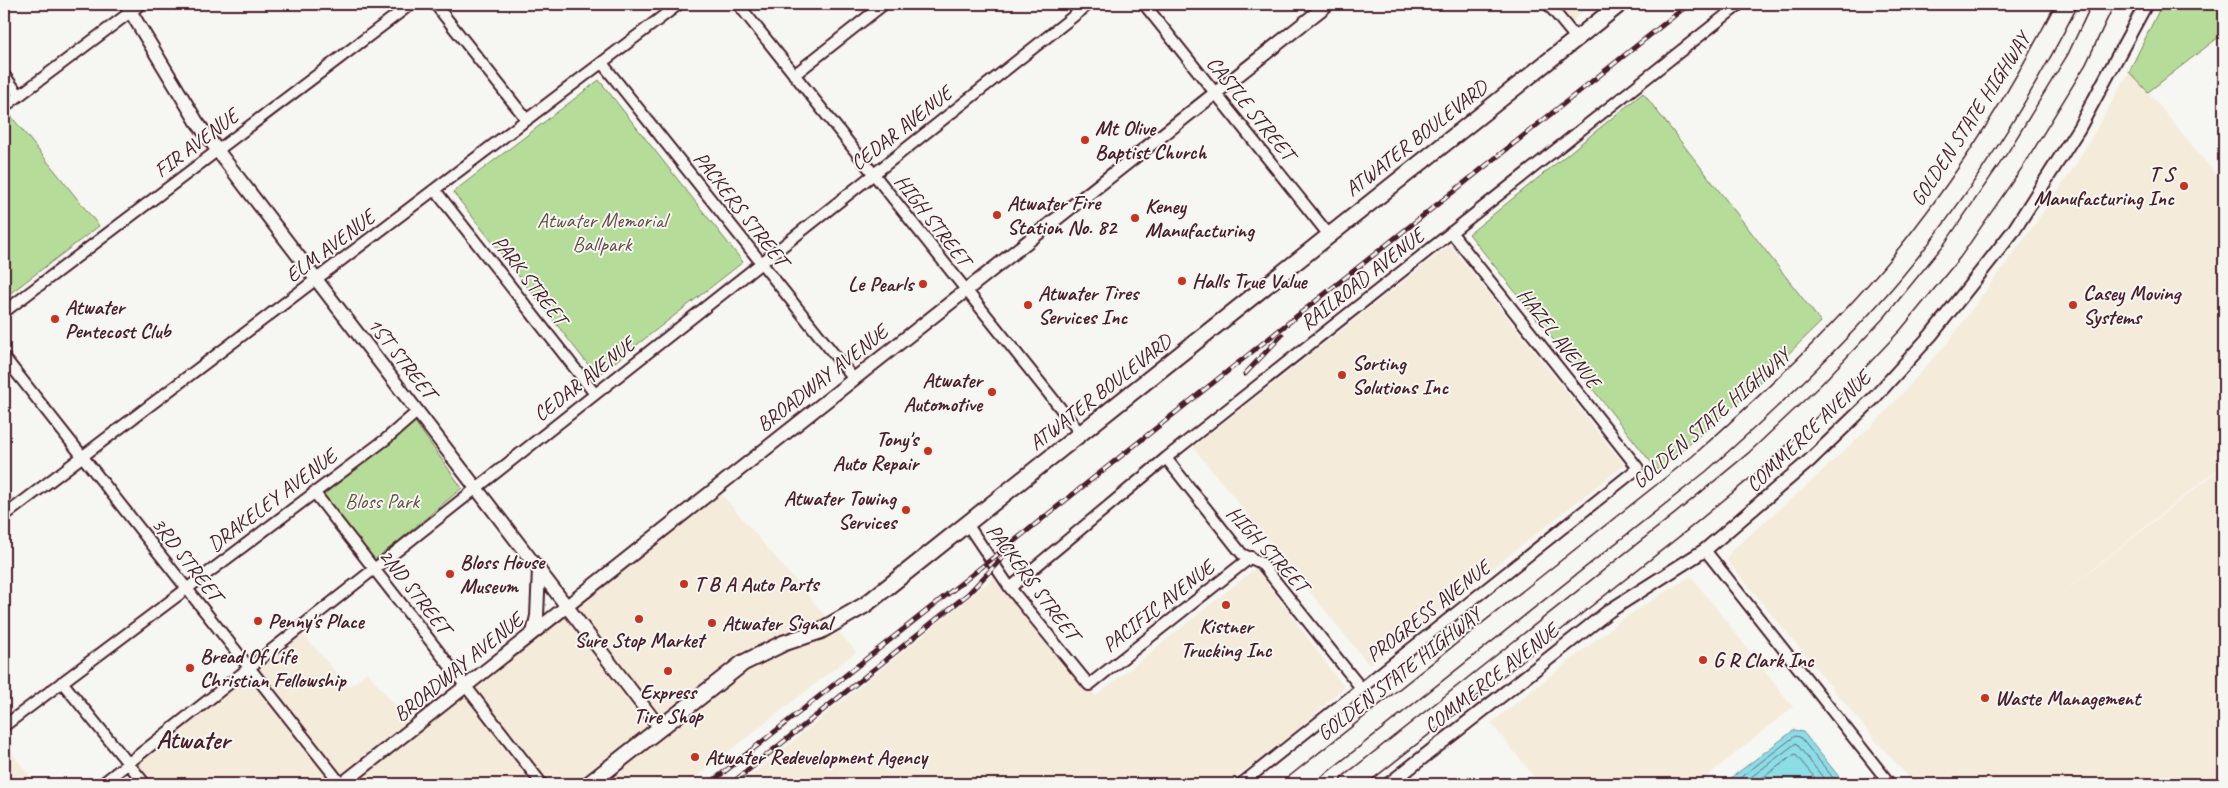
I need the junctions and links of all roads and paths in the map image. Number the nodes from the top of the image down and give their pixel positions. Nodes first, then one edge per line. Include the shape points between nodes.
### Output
1 (411, 4) edge
2 (435, 4) edge
3 (738, 4) edge
4 (884, 4) edge
5 (1088, 4) edge
6 (1144, 4) edge
7 (1328, 4) edge
8 (1548, 4) edge
9 (1620, 4) edge
10 (1740, 4) edge
11 (2067, 4) edge
12 (2103, 4) edge
13 (2146, 4) edge
14 (132, 6) edge
15 (673, 6) edge
16 (1576, 38) junction
17 (602, 63) junction
18 (4, 75) edge
19 (794, 75) junction
20 (1215, 93) junction
21 (20, 95) junction
22 (4, 107) edge
23 (527, 120) junction
24 (217, 150) junction
25 (874, 174) junction
26 (435, 190) junction
27 (1451, 232) junction
28 (1329, 235) junction
29 (760, 264) junction
30 (317, 280) junction
31 (965, 290) junction
32 (4, 312) edge
33 (4, 357) edge
34 (853, 378) junction
35 (595, 394) junction
36 (418, 411) junction
37 (1081, 434) junction
38 (82, 457) junction
39 (1166, 458) junction
40 (1638, 468) joint
41 (477, 488) junction
42 (314, 492) junction
43 (4, 516) edge
44 (967, 524) junction
45 (1705, 550) junction
46 (1250, 557) junction
47 (539, 569) junction
48 (374, 570) junction
49 (186, 588) junction
50 (1010, 588) junction
51 (567, 606) junction
52 (533, 633) junction
53 (249, 668) junction
54 (62, 682) junction
55 (1089, 685) joint
56 (465, 687) junction
57 (1361, 688) junction
58 (4, 726) edge
59 (660, 728) junction
60 (128, 764) junction
61 (102, 784) edge
62 (145, 784) edge
63 (342, 784) edge
64 (542, 784) edge
65 (590, 784) edge
66 (1241, 784) edge
67 (1296, 784) edge
68 (1350, 784) edge
69 (1388, 784) edge
70 (1890, 784) edge

1 - 24 street, FIR AVENUE
2 - 23 street
3 - 19 street, HIGH STREET
4 - 19 street
5 - 25 street, CEDAR AVENUE
6 - 20 street, CASTLE STREET
7 - 20 street, BROADWAY AVENUE
8 - 16 street
9 - 16 main road, ATWATER BOULEVARD
10 - 27 street, RAILROAD AVENUE
11 - 67 highway, GOLDEN STATE HIGHWAY via 2029,75 1937,214 1890,275 1805,366 1699,464
12 - 68 highway via 2077,58 2018,157 1952,251 1893,323 1834,385 1756,460 1681,522
13 - 45 street, COMMERCE AVENUE via 2079,128 2014,230 1931,334 1874,398 1809,461
14 - 21 street
14 - 24 street, 1ST STREET via 192,114
15 - 17 street, ELM AVENUE
16 - 28 main road, ATWATER BOULEVARD
17 - 23 street, ELM AVENUE
17 - 29 street, PACKERS STREET
18 - 21 street
19 - 25 street, HIGH STREET
20 - 28 street, CASTLE STREET
20 - 31 street, BROADWAY AVENUE
21 - 22 street
23 - 26 street, ELM AVENUE
24 - 30 street, 1ST STREET
24 - 32 street, FIR AVENUE
25 - 29 street, CEDAR AVENUE
25 - 31 street, HIGH STREET
26 - 30 street, ELM AVENUE
26 - 35 street, PARK STREET
27 - 39 street, RAILROAD AVENUE
27 - 40 street, HAZEL AVENUE
28 - 37 main road, ATWATER BOULEVARD
29 - 34 street, PACKERS STREET
29 - 35 street, CEDAR AVENUE
30 - 36 street, 1ST STREET
30 - 38 street, ELM AVENUE
31 - 34 street, BROADWAY AVENUE
31 - 37 street, HIGH STREET
33 - 38 street, 3RD STREET
34 - 51 street, BROADWAY AVENUE
35 - 41 street, CEDAR AVENUE
36 - 41 street, 1ST STREET
36 - 42 street, DRAKELEY AVENUE
37 - 44 main road, ATWATER BOULEVARD
38 - 43 street, ELM AVENUE
38 - 49 street, 3RD STREET
39 - 46 street, HIGH STREET via 1242,554
39 - 50 street, RAILROAD AVENUE
40 - 57 street, PROGRESS AVENUE
41 - 47 street, 1ST STREET
41 - 48 street, CEDAR AVENUE
42 - 48 street, 2ND STREET
42 - 49 street, DRAKELEY AVENUE
44 - 50 street, PACKERS STREET
44 - 59 main road, ATWATER BOULEVARD via 865,605 820,631 784,643 743,663
45 - 69 street, COMMERCE AVENUE via 1609,611
45 - 70 street
46 - 55 street, PACIFIC AVENUE
46 - 57 street, HIGH STREET via 1261,563
47 - 51 street, 1ST STREET
47 - 52 street
48 - 53 street, CEDAR AVENUE
48 - 56 street, 2ND STREET
49 - 53 street, 3RD STREET
49 - 54 street, DRAKELEY AVENUE
50 - 55 street, PACKERS STREET
51 - 52 street, BROADWAY AVENUE
51 - 59 street, 1ST STREET
52 - 56 street, BROADWAY AVENUE
53 - 60 street, CEDAR AVENUE
53 - 63 street, 3RD STREET
54 - 58 street, DRAKELEY AVENUE
54 - 60 street
56 - 63 street, BROADWAY AVENUE
56 - 64 street, 2ND STREET
57 - 66 street, PROGRESS AVENUE
59 - 65 main road, ATWATER BOULEVARD
60 - 61 street, CEDAR AVENUE
60 - 62 street

